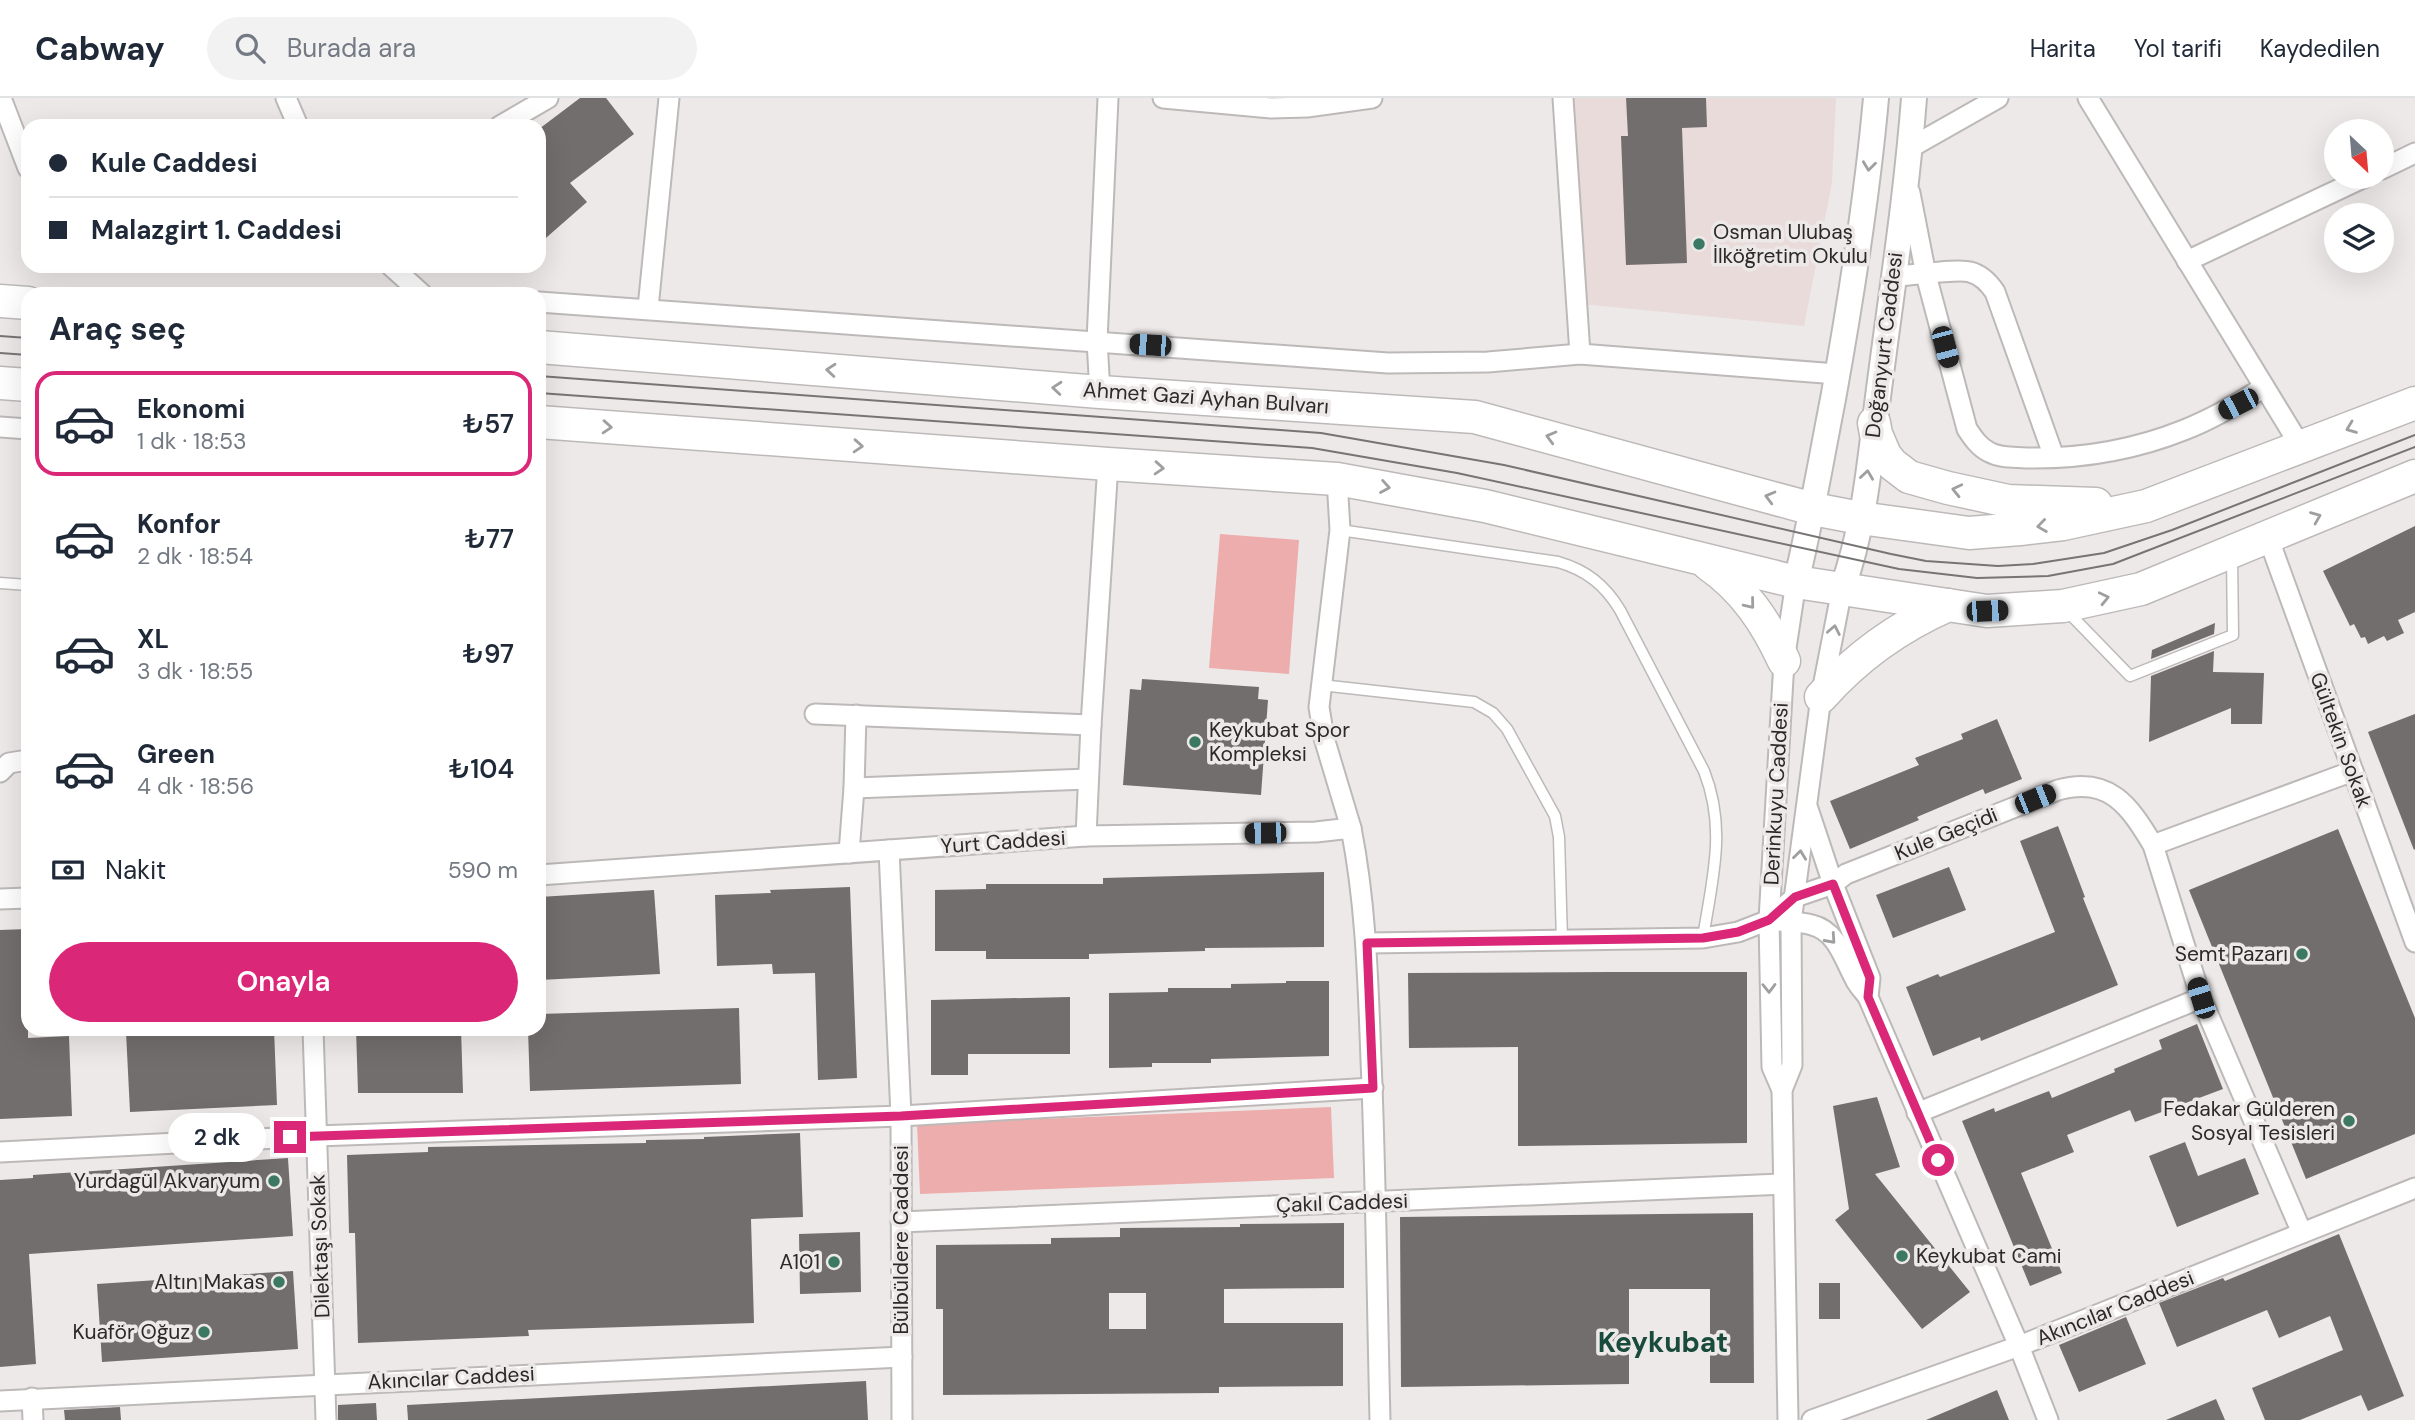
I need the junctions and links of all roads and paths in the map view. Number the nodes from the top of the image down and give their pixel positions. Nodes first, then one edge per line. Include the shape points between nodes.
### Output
1 (1, 98) edge
2 (286, 98) edge
3 (548, 98) edge
4 (669, 98) edge
5 (1108, 98) edge
6 (1163, 98) edge
7 (1371, 98) edge
8 (1563, 98) edge
9 (1876, 98) edge
10 (1914, 98) edge
11 (1998, 98) edge
12 (2088, 98) edge
13 (1284, 103) edge
14 (296, 119) edge
15 (512, 119) edge
16 (21, 150) edge
17 (2415, 153) edge
18 (1907, 161) junction
19 (2394, 163) edge
20 (2340, 189) edge
21 (2187, 261) junction
22 (399, 273) edge
23 (1926, 275) junction
24 (1894, 276) junction
25 (414, 287) edge
26 (0, 300) edge
27 (21, 302) edge
28 (546, 302) edge
29 (648, 308) junction
30 (1097, 341) junction
31 (546, 348) edge
32 (1580, 354) junction
33 (1837, 374) junction
34 (0, 383) edge
35 (21, 384) edge
36 (2264, 387) junction
37 (1100, 391) junction
38 (2415, 403) edge
39 (546, 423) edge
40 (1874, 423) junction
41 (0, 427) edge
42 (21, 428) edge
43 (2301, 447) junction
44 (2054, 457) junction
45 (1108, 464) junction
46 (2415, 476) edge
47 (1337, 479) junction
48 (2146, 506) junction
49 (1813, 509) junction
50 (1860, 518) junction
51 (1340, 530) junction
52 (2268, 537) junction
53 (2232, 552) junction
54 (1702, 559) junction
55 (1796, 582) junction
56 (0, 583) edge
57 (21, 584) edge
58 (1842, 589) junction
59 (1948, 605) junction
60 (2063, 606) junction
61 (1784, 661) junction
62 (1321, 685) junction
63 (1821, 696) junction
64 (816, 714) dead end
65 (856, 715) junction
66 (1091, 725) junction
67 (21, 761) edge
68 (0, 772) edge
69 (2353, 772) junction
70 (1088, 779) junction
71 (854, 788) junction
72 (1807, 805) junction
73 (1351, 828) junction
74 (1086, 836) junction
75 (2153, 845) junction
76 (889, 850) junction
77 (849, 853) junction
78 (546, 875) edge
79 (1833, 884) junction
80 (1795, 897) junction
81 (21, 898) edge
82 (0, 899) edge
83 (1769, 920) junction
84 (1791, 922) junction
85 (2414, 934) edge
86 (1703, 938) junction
87 (1562, 942) junction
88 (1367, 943) junction
89 (1868, 997) junction
90 (2201, 998) junction
91 (313, 1036) edge
92 (1373, 1088) junction
93 (1782, 1090) junction
94 (1917, 1113) junction
95 (901, 1116) junction
96 (316, 1136) junction
97 (0, 1152) edge
98 (1783, 1184) junction
99 (2415, 1188) edge
100 (1375, 1202) junction
101 (901, 1222) junction
102 (2302, 1233) junction
103 (2019, 1346) junction
104 (902, 1357) junction
105 (324, 1384) junction
106 (32, 1398) junction
107 (0, 1401) edge
108 (33, 1420) edge
109 (326, 1420) edge
110 (902, 1420) edge
111 (1380, 1420) edge
112 (1788, 1420) edge
113 (1812, 1420) edge
114 (2048, 1420) edge

1 - 16 street
2 - 14 street
3 - 15 street
4 - 29 street
5 - 30 street
6 - 13 street via 1271,108
7 - 13 street via 1331,104
8 - 32 street
9 -> 33 street, Doğanyurt Caddesi via 1863,222
10 - 18 street, Doğanyurt Caddesi
11 - 18 street
12 - 21 street
17 - 19 street
18 - 23 street
18 - 24 street, Doğanyurt Caddesi
20 - 21 street
21 - 36 street
22 - 25 street
23 - 24 street
23 - 44 street via 1966,270 1981,276 1995,292
23 - 44 street via 1972,438 1999,456
24 - 40 street, Doğanyurt Caddesi
26 - 27 main road
28 - 29 street
29 - 30 street
30 - 32 street via 1388,363 1488,362
30 - 37 street
37 -> 31 main road, Ahmet Gazi Ayhan Bulvarı
32 - 33 street
33 - 49 street, Doğanyurt Caddesi
34 - 35 main road
36 - 43 street
36 - 44 street via 2211,418 2153,441 2095,454
49 -> 37 main road, Ahmet Gazi Ayhan Bulvarı via 1475,417
38 -> 43 main road
39 -> 45 main road
48 -> 40 main road via 2008,501 1909,477 1885,455
50 -> 40 street, Doğanyurt Caddesi
41 - 42 street
43 - 48 main road
45 -> 47 main road
45 - 66 street
52 -> 46 main road
47 - 51 street
47 -> 54 main road via 1485,506
48 -> 50 main road, Ahmet Gazi Ayhan Bulvarı via 2063,524 1969,533
49 - 50 main road, Ahmet Gazi Ayhan Bulvarı
49 - 55 street, Doğanyurt Caddesi
50 - 58 street, Doğanyurt Caddesi
51 - 62 street
51 - 86 lane via 1558,562 1586,573 1607,590 1704,771 1715,803 1718,838
52 - 53 main road
52 - 69 street, Gültekin Sokak
60 -> 53 main road via 2141,589
53 - 60 lane via 2233,635 2130,676
54 - 55 main road
54 -> 61 main road via 1746,598
55 - 58 main road
55 - 61 street, Derinkuyu Caddesi
56 - 57 lane
58 - 59 main road
63 -> 58 street, Derinkuyu Caddesi
59 - 60 main road via 1987,611
59 - 63 main road via 1878,643
61 - 83 street, Derinkuyu Caddesi
62 - 73 street via 1321,723
62 - 87 lane via 1474,702 1501,721 1555,816
63 - 72 street, Derinkuyu Caddesi
64 - 65 street
65 - 66 street
65 - 71 street
66 - 70 street
67 - 68 street via 9,763
69 - 75 street
69 - 85 street, Gültekin Sokak
70 - 71 street
70 - 74 street
71 - 77 street
72 - 79 street
80 -> 72 street, Derinkuyu Caddesi
73 - 74 street, Yurt Caddesi
73 - 88 street
74 - 76 street, Yurt Caddesi
75 - 79 street, Kule Geçidi via 2114,795 2076,785 1846,874
75 - 90 street
76 - 77 street, Yurt Caddesi
76 - 95 street, Bülbüldere Caddesi
77 - 78 street, Yurt Caddesi
79 - 80 street, Kule Geçidi
79 - 89 street via 1870,978
80 - 83 street
80 - 84 street, Derinkuyu Caddesi
81 - 82 street
83 - 84 street
83 - 86 street
83 -> 93 street, Derinkuyu Caddesi via 1772,1067
84 -> 89 street via 1810,924 1829,934
84 - 93 street, Derinkuyu Caddesi via 1792,1065
86 - 87 street
87 - 88 street
88 - 92 street
89 - 94 street
90 - 94 street
90 - 102 street
91 - 96 street, Dilektaşı Sokak
92 - 95 street
92 - 100 street
93 - 98 street, Derinkuyu Caddesi
94 - 103 street
95 - 96 street
95 - 101 street, Bülbüldere Caddesi
96 - 97 street
96 - 105 street, Dilektaşı Sokak
98 - 100 street, Çakıl Caddesi
98 - 112 street, Derinkuyu Caddesi
99 - 102 street, Akıncılar Caddesi
100 - 101 street, Çakıl Caddesi
100 - 111 street
101 - 104 street, Bülbüldere Caddesi
102 - 103 street, Akıncılar Caddesi
103 - 113 street, Akıncılar Caddesi
103 - 114 street
104 - 105 street, Akıncılar Caddesi
104 - 110 street, Bülbüldere Caddesi
105 - 106 street, Akıncılar Caddesi
105 - 109 street, Dilektaşı Sokak
106 - 107 street, Akıncılar Caddesi
106 - 108 street

